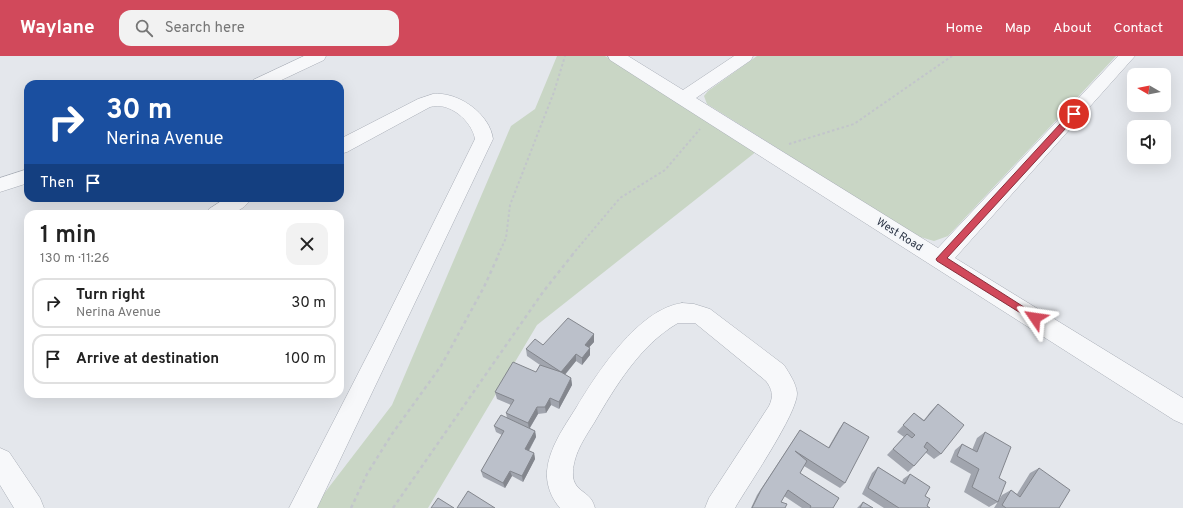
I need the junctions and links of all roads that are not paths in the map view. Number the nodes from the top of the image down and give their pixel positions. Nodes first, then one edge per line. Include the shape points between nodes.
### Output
1 (318, 56) edge
2 (616, 56) edge
3 (745, 56) edge
4 (1128, 56) edge
5 (267, 80) edge
6 (683, 99) junction
7 (344, 145) edge
8 (24, 177) edge
9 (0, 185) edge
10 (234, 202) edge
11 (221, 210) edge
12 (940, 259) junction
13 (1183, 412) edge
14 (0, 461) edge
15 (30, 508) edge
16 (303, 508) edge
17 (581, 508) edge
18 (719, 508) edge

1 - 5 street
2 - 6 street, West Road
3 - 6 street
4 - 12 street
6 - 12 street, West Road
7 - 16 street via 433,100 450,102 471,115 483,128 484,135 390,334
8 - 9 street
10 - 11 street
12 - 13 street, West Road
14 - 15 street
17 - 18 street via 566,495 560,478 565,451 574,433 604,383 624,358 642,338 669,316 681,313 702,316 775,372 784,387 784,403

